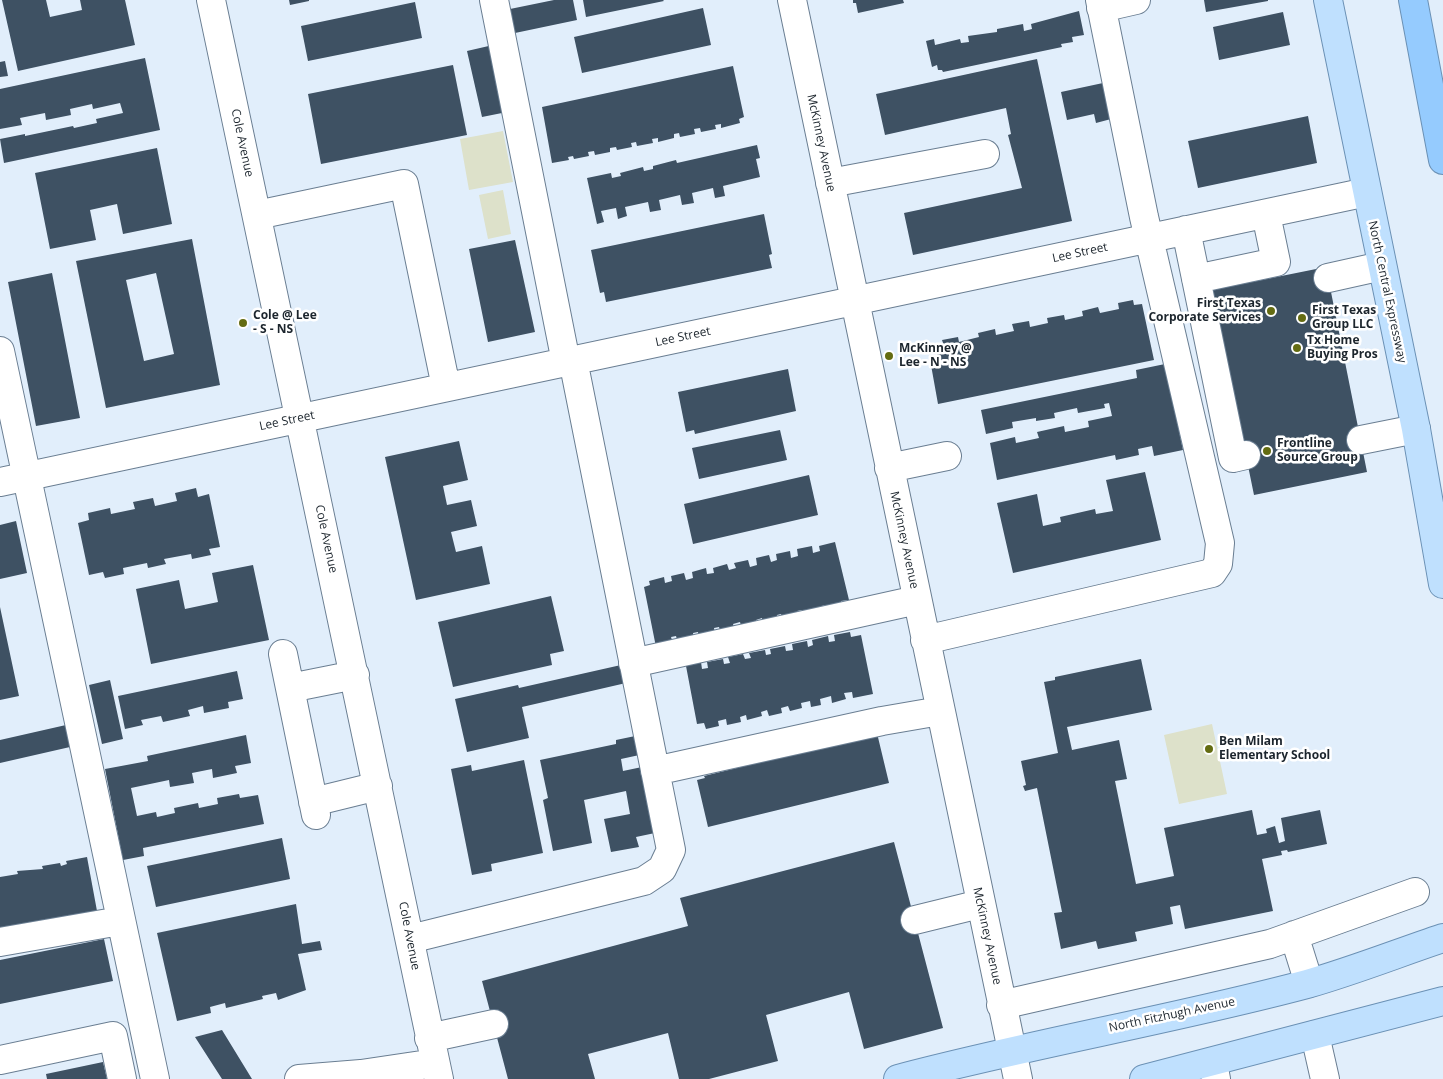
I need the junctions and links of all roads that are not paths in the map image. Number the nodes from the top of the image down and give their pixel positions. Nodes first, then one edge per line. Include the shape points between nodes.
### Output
1 (211, 0) edge
2 (494, 0) edge
3 (792, 0) edge
4 (1136, 0) edge
5 (1328, 0) edge
6 (1392, 0) edge
7 (1413, 0) edge
8 (1101, 4) edge
9 (1420, 43) junction
10 (985, 154) dead end
11 (1443, 160) edge
12 (830, 183) junction
13 (1367, 192) junction
14 (1266, 214) junction
15 (257, 215) junction
16 (1186, 230) junction
17 (1149, 238) junction
18 (1382, 266) junction
19 (1328, 278) dead end
20 (1196, 279) junction
21 (854, 301) junction
22 (0, 351) edge
23 (569, 361) junction
24 (446, 387) junction
25 (301, 418) junction
26 (1416, 429) junction
27 (1361, 440) dead end
28 (947, 456) dead end
29 (1246, 456) dead end
30 (889, 468) junction
31 (26, 476) junction
32 (0, 482) edge
33 (1443, 584) edge
34 (917, 600) junction
35 (925, 640) junction
36 (283, 654) dead end
37 (634, 664) junction
38 (355, 675) junction
39 (290, 688) junction
40 (940, 711) junction
41 (655, 771) junction
42 (378, 786) junction
43 (1415, 892) dead end
44 (980, 904) junction
45 (915, 920) dead end
46 (120, 921) junction
47 (1294, 935) junction
48 (1443, 938) edge
49 (410, 939) junction
50 (0, 942) edge
51 (1309, 983) junction
52 (1443, 1001) edge
53 (1002, 1005) junction
54 (494, 1024) dead end
55 (1316, 1035) junction
56 (1011, 1050) junction
57 (0, 1060) edge
58 (434, 1060) edge
59 (1215, 1071) edge
60 (361, 1077) edge
61 (122, 1079) edge
62 (155, 1079) edge
63 (299, 1079) edge
64 (898, 1079) edge
65 (1018, 1079) edge
66 (1144, 1079) edge
67 (1325, 1079) edge

1 - 15 street, Cole Avenue
2 - 23 street
3 - 12 street, McKinney Avenue
4 - 8 street
5 - 13 main road, North Central Expressway
6 - 9 highway
7 - 9 highway
8 - 17 street
9 - 11 highway
10 - 12 street
12 - 21 street, McKinney Avenue
13 - 14 street, Lee Street
13 - 18 main road, North Central Expressway
14 - 16 street, Lee Street
14 - 20 street via 1276,262
15 - 24 street via 404,184
15 - 25 street, Cole Avenue
16 - 17 street, Lee Street
16 - 20 street
17 - 21 street, Lee Street
17 - 35 street via 1220,543 1218,564 1212,572
18 - 19 street
18 - 26 main road, North Central Expressway
20 - 29 street via 1233,458
21 - 23 street, Lee Street
21 - 30 street, McKinney Avenue
22 - 31 street
23 - 24 street, Lee Street
23 - 37 street
24 - 25 street, Lee Street
25 - 31 street, Lee Street
25 - 38 street, Cole Avenue
26 - 27 street
26 - 33 main road, North Central Expressway
28 - 30 street
30 - 34 street, McKinney Avenue
31 - 32 street, Lee Street
31 - 46 street
34 - 35 street, McKinney Avenue
34 - 37 street
35 - 40 street, McKinney Avenue
36 - 39 street
37 - 41 street
38 - 39 street
38 - 42 street, Cole Avenue
39 - 42 street via 315,808
40 - 41 street
40 - 44 street, McKinney Avenue
41 - 49 street via 671,850 668,860 654,877
42 - 49 street, Cole Avenue
43 - 47 street
44 - 45 street
44 - 53 street, McKinney Avenue
46 - 50 street
46 - 62 street
47 - 51 street
47 - 53 street via 1270,944
48 - 51 main road, North Fitzhugh Avenue
49 - 58 street, Cole Avenue
51 - 56 main road, North Fitzhugh Avenue
52 - 55 main road
53 - 56 street, McKinney Avenue
54 - 58 street
55 - 59 main road
55 - 67 street
56 - 64 main road, North Fitzhugh Avenue
56 - 65 street, McKinney Avenue
57 - 61 street via 113,1036
58 - 60 street
59 - 66 main road
60 - 63 street

